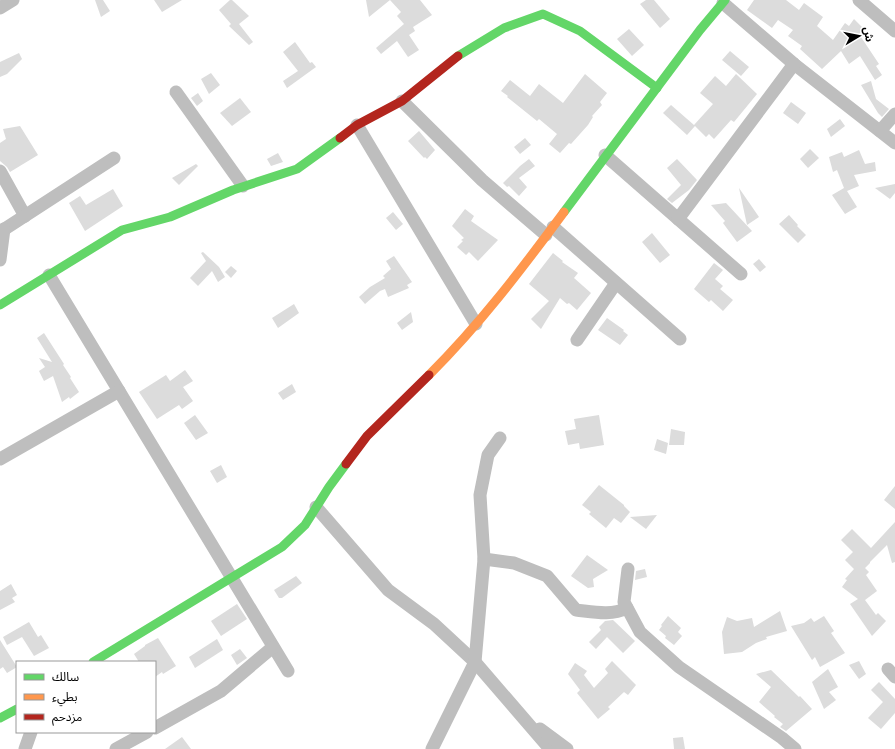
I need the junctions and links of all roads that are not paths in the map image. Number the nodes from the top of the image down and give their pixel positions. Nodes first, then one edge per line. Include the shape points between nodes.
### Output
1 (13, 0) edge
2 (859, 0) edge
3 (724, 1) edge
4 (0, 8) edge
5 (895, 32) edge
6 (794, 64) junction
7 (657, 88) junction
8 (176, 92) dead end
9 (402, 101) junction
10 (895, 114) edge
11 (357, 125) junction
12 (880, 131) junction
13 (895, 142) edge
14 (605, 155) junction
15 (114, 158) dead end
16 (0, 171) edge
17 (243, 186) junction
18 (25, 216) junction
19 (678, 219) junction
20 (2, 230) edge
21 (549, 231) junction
22 (0, 260) edge
23 (741, 274) dead end
24 (49, 275) junction
25 (616, 283) junction
26 (0, 305) edge
27 (476, 324) junction
28 (680, 339) dead end
29 (577, 340) dead end
30 (119, 391) junction
31 (500, 438) dead end
32 (0, 459) edge
33 (316, 508) junction
34 (484, 559) junction
35 (628, 569) dead end
36 (231, 578) junction
37 (627, 608) junction
38 (273, 647) junction
39 (95, 661) edge
40 (475, 662) junction
41 (288, 671) dead end
42 (16, 710) edge
43 (522, 717) junction
44 (0, 718) edge
45 (156, 727) edge
46 (31, 733) edge
47 (142, 733) edge
48 (129, 736) edge
49 (26, 749) edge
50 (116, 749) edge
51 (432, 749) edge
52 (550, 749) edge
53 (567, 749) edge
54 (795, 749) edge

1 - 4 street
2 - 5 street
3 - 6 street
3 - 7 street
6 - 12 street
6 - 19 street
7 - 9 street via 580,31 543,14 504,28 461,54
7 - 14 street
8 - 17 street
9 - 11 street
9 - 21 street via 482,180
10 - 12 street
11 - 17 street via 298,168
11 - 27 street
12 - 13 street
14 - 19 street
14 - 21 street
15 - 18 street
16 - 18 street
17 - 24 street via 170,217 122,230
18 - 20 street
19 - 23 street
20 - 22 street
21 - 25 street
21 - 27 street via 516,277
24 - 26 street
24 - 30 street
25 - 28 street
25 - 29 street
27 - 33 street via 458,346 367,436
30 - 32 street
30 - 36 street
31 - 34 street via 488,455 480,494
33 - 36 street via 305,525 282,547
33 - 40 street via 388,590 434,624
34 - 37 street via 514,563 547,576 576,610 617,613
34 - 40 street
35 - 37 street via 624,602
36 - 38 street
36 - 39 street
37 - 54 street via 640,632 678,667
38 - 41 street
38 - 45 street via 221,691
40 - 43 street
40 - 51 street
42 - 44 street
43 - 52 street
43 - 53 street
46 - 49 street
47 - 48 street
48 - 50 street

